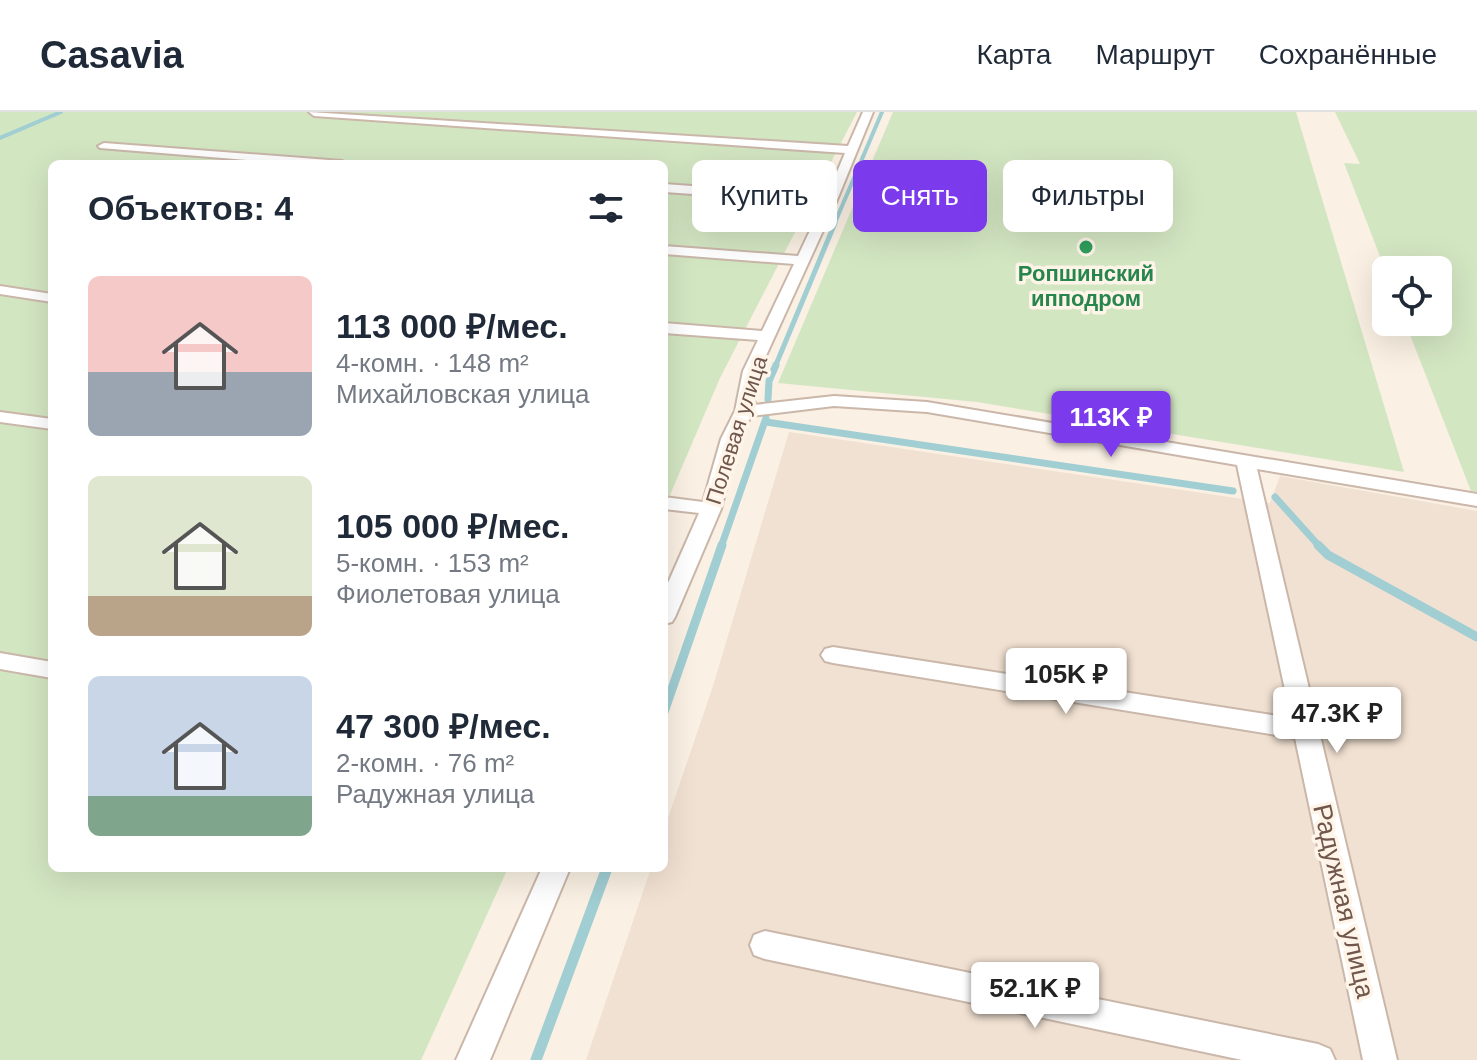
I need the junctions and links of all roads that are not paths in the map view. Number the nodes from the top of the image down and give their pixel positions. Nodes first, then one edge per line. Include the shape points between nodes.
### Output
1 (868, 112) edge
2 (314, 113) edge
3 (104, 146) dead end
4 (853, 150) junction
5 (289, 160) edge
6 (837, 186) edge
7 (668, 188) edge
8 (692, 190) edge
9 (815, 232) edge
10 (668, 250) edge
11 (801, 260) junction
12 (0, 290) edge
13 (48, 297) edge
14 (668, 328) edge
15 (767, 336) junction
16 (744, 411) junction
17 (0, 417) edge
18 (48, 423) edge
19 (1246, 461) junction
20 (1477, 500) edge
21 (668, 504) edge
22 (711, 509) junction
23 (668, 608) edge
24 (833, 655) dead end
25 (0, 661) edge
26 (48, 669) edge
27 (1306, 730) junction
28 (554, 872) edge
29 (765, 945) dead end
30 (473, 1060) edge
31 (1318, 1060) edge
32 (1380, 1060) edge

1 - 4 street, Полевая улица
2 - 4 street
3 - 5 street
4 - 6 street, Полевая улица
7 - 8 street
9 - 11 street, Полевая улица
10 - 11 street
11 - 15 street, Полевая улица
12 - 13 street
14 - 15 street
15 - 16 street, Полевая улица via 751,371
16 - 19 street via 834,401 927,407
16 - 22 street, Полевая улица via 730,439
17 - 18 street
19 - 20 street
19 - 27 street, Радужная улица
21 - 22 street
22 - 23 street, Полевая улица
24 - 27 street
25 - 26 street
27 - 32 street, Радужная улица
28 - 30 street
29 - 31 street

